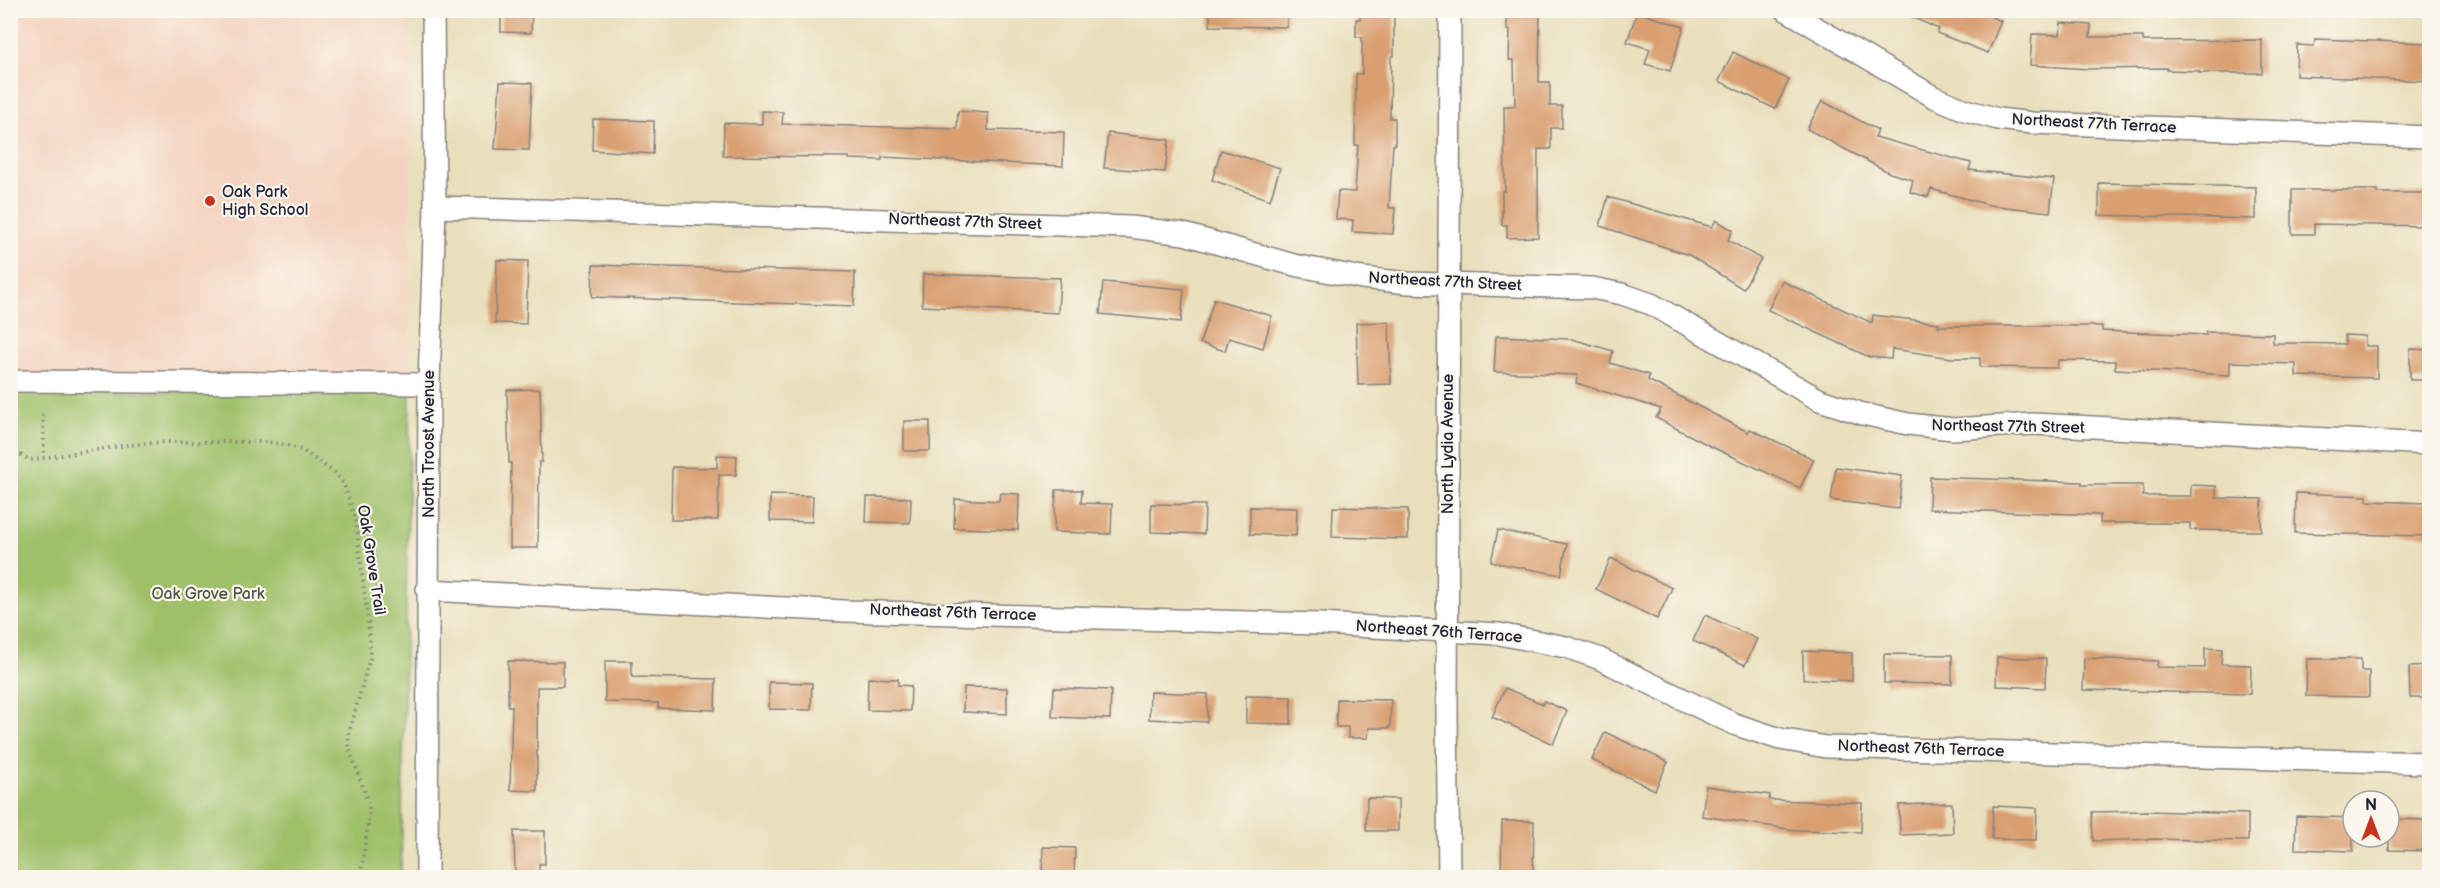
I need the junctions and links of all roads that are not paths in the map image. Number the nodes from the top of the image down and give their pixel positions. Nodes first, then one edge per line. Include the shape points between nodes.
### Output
1 (433, 10) edge
2 (1450, 10) edge
3 (1785, 10) edge
4 (2430, 137) edge
5 (435, 207) junction
6 (1448, 284) junction
7 (10, 381) edge
8 (429, 384) junction
9 (2430, 444) edge
10 (427, 590) junction
11 (1447, 631) junction
12 (2430, 763) edge
13 (427, 878) edge
14 (1449, 878) edge

1 - 5 street, North Troost Avenue
2 - 6 street, North Lydia Avenue
3 - 4 street, Northeast 77th Terrace via 1934,97 1998,119
5 - 6 street, Northeast 77th Street via 1131,227 1184,234 1294,265 1362,278
5 - 8 street, North Troost Avenue
6 - 9 street, Northeast 77th Street via 1592,288 1622,294 1651,304 1820,400 1908,424 1953,429 2033,424
6 - 11 street, North Lydia Avenue
7 - 8 street
8 - 10 street, North Troost Avenue
10 - 11 street, Northeast 76th Terrace via 845,610
10 - 13 street, North Troost Avenue
11 - 12 street, Northeast 76th Terrace via 1499,633 1566,647 1598,658 1734,724 1779,739 1826,747
11 - 14 street, North Lydia Avenue

